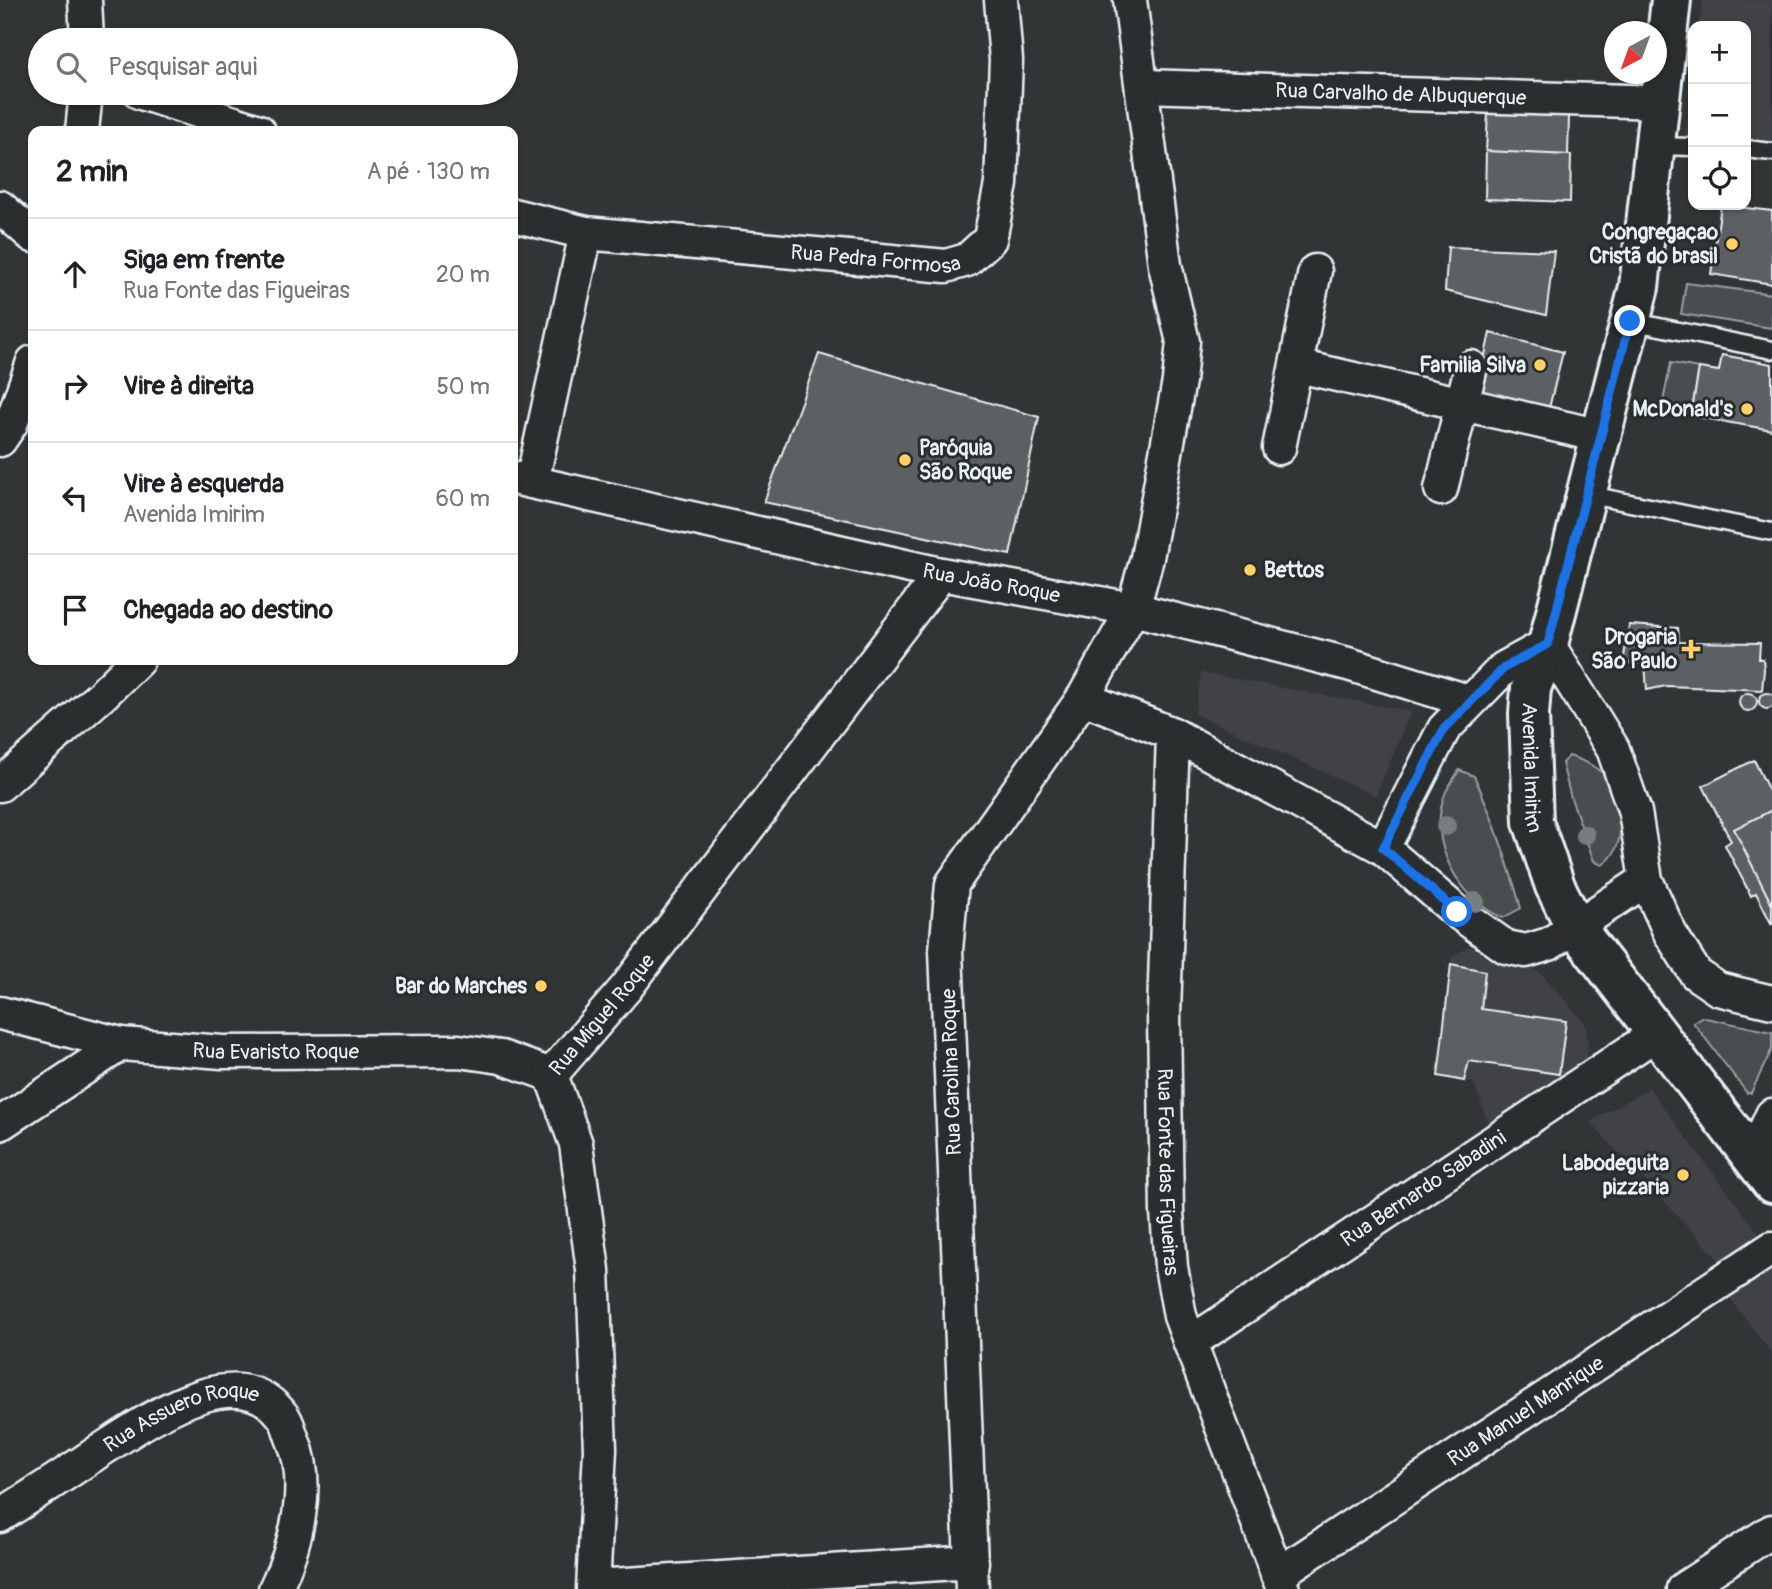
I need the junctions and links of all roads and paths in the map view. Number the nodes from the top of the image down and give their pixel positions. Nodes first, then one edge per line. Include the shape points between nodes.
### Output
1 (85, 0) edge
2 (1001, 0) edge
3 (1130, 0) edge
4 (1671, 0) edge
5 (86, 28) edge
6 (1142, 86) junction
7 (1660, 102) junction
8 (85, 105) edge
9 (178, 105) edge
10 (83, 126) edge
11 (243, 126) edge
12 (1656, 146) junction
13 (1688, 147) edge
14 (1751, 150) edge
15 (1772, 152) edge
16 (0, 206) edge
17 (518, 216) edge
18 (28, 231) edge
19 (586, 233) junction
20 (1315, 271) dead end
21 (1630, 321) junction
22 (1772, 350) edge
23 (1298, 366) junction
24 (1471, 367) dead end
25 (28, 376) edge
26 (1461, 405) junction
27 (1601, 436) junction
28 (0, 440) edge
29 (1279, 448) dead end
30 (522, 480) edge
31 (1441, 489) dead end
32 (1586, 494) junction
33 (1772, 532) edge
34 (941, 574) junction
35 (1132, 609) junction
36 (1548, 644) junction
37 (133, 665) edge
38 (1083, 698) junction
39 (1468, 701) junction
40 (1173, 734) junction
41 (0, 785) edge
42 (1383, 848) junction
43 (1646, 880) junction
44 (1576, 928) junction
45 (1772, 1002) edge
46 (0, 1013) edge
47 (1656, 1034) junction
48 (121, 1045) junction
49 (551, 1075) junction
50 (1772, 1115) edge
51 (0, 1124) edge
52 (1765, 1174) edge
53 (1772, 1248) edge
54 (1190, 1343) junction
55 (0, 1516) edge
56 (1772, 1531) edge
57 (972, 1576) edge
58 (1280, 1582) edge
59 (594, 1588) edge
60 (275, 1589) edge
61 (1683, 1589) edge

1 - 5 street
2 - 19 street, Rua Pedra Formosa via 1006,60 1001,184 990,239 967,260 946,266
3 - 6 street, Rua Carolina Roque
4 - 7 main road, Avenida Imirim
6 - 7 street, Rua Carvalho de Albuquerque
6 - 35 street, Rua Carolina Roque via 1165,265 1183,342 1147,558
7 - 12 main road, Avenida Imirim
8 - 10 street
9 - 11 street
12 - 13 lane
12 - 21 main road, Avenida Imirim via 1639,287
14 - 15 lane
16 - 18 street
17 - 19 street, Rua Pedra Formosa
19 - 30 street
20 - 23 street
21 - 22 lane
21 - 27 main road, Avenida Imirim
23 - 26 street
23 - 29 street
24 - 26 street
25 - 28 street via 11,424
26 - 27 street
26 - 31 street
27 - 32 main road, Avenida Imirim
30 - 34 street, Rua João Roque
32 - 33 lane
32 - 36 main road, Avenida Imirim
34 - 35 street, Rua João Roque
34 - 49 street, Rua Miguel Roque via 641,968
35 - 38 street, Rua Carolina Roque
35 - 39 street, Rua João Roque via 1359,667
36 - 39 street via 1504,668
36 - 43 street via 1613,748 1635,812
36 - 44 main road, Avenida Imirim via 1531,688 1533,822 1555,886
37 - 41 street
38 - 40 street
38 - 57 street, Rua Carolina Roque via 952,884 947,911
39 - 42 street via 1428,755
40 - 42 street
40 - 54 street, Rua Fonte das Figueiras via 1164,1014 1167,1212 1180,1316
42 - 44 street via 1506,947 1526,951
43 - 44 street
43 - 45 street via 1670,933 1696,974 1718,989
44 - 47 main road, Avenida Imirim
46 - 48 street, Rua Evaristo Roque
47 - 52 main road, Avenida Imirim
47 - 54 street, Rua Bernardo Sabadini
48 - 49 street, Rua Evaristo Roque via 222,1052 459,1051 501,1057
48 - 51 street
49 - 59 street, Rua Miguel Roque via 576,1144 593,1270 600,1449
50 - 52 street via 1763,1135
53 - 58 street, Rua Manuel Manrique
54 - 58 street, Rua Fonte das Figueiras
55 - 60 street, Rua Assuero Roque via 168,1407 207,1394 238,1392 260,1398 283,1416 300,1456 297,1520 289,1561
56 - 61 street
57 - 59 street

